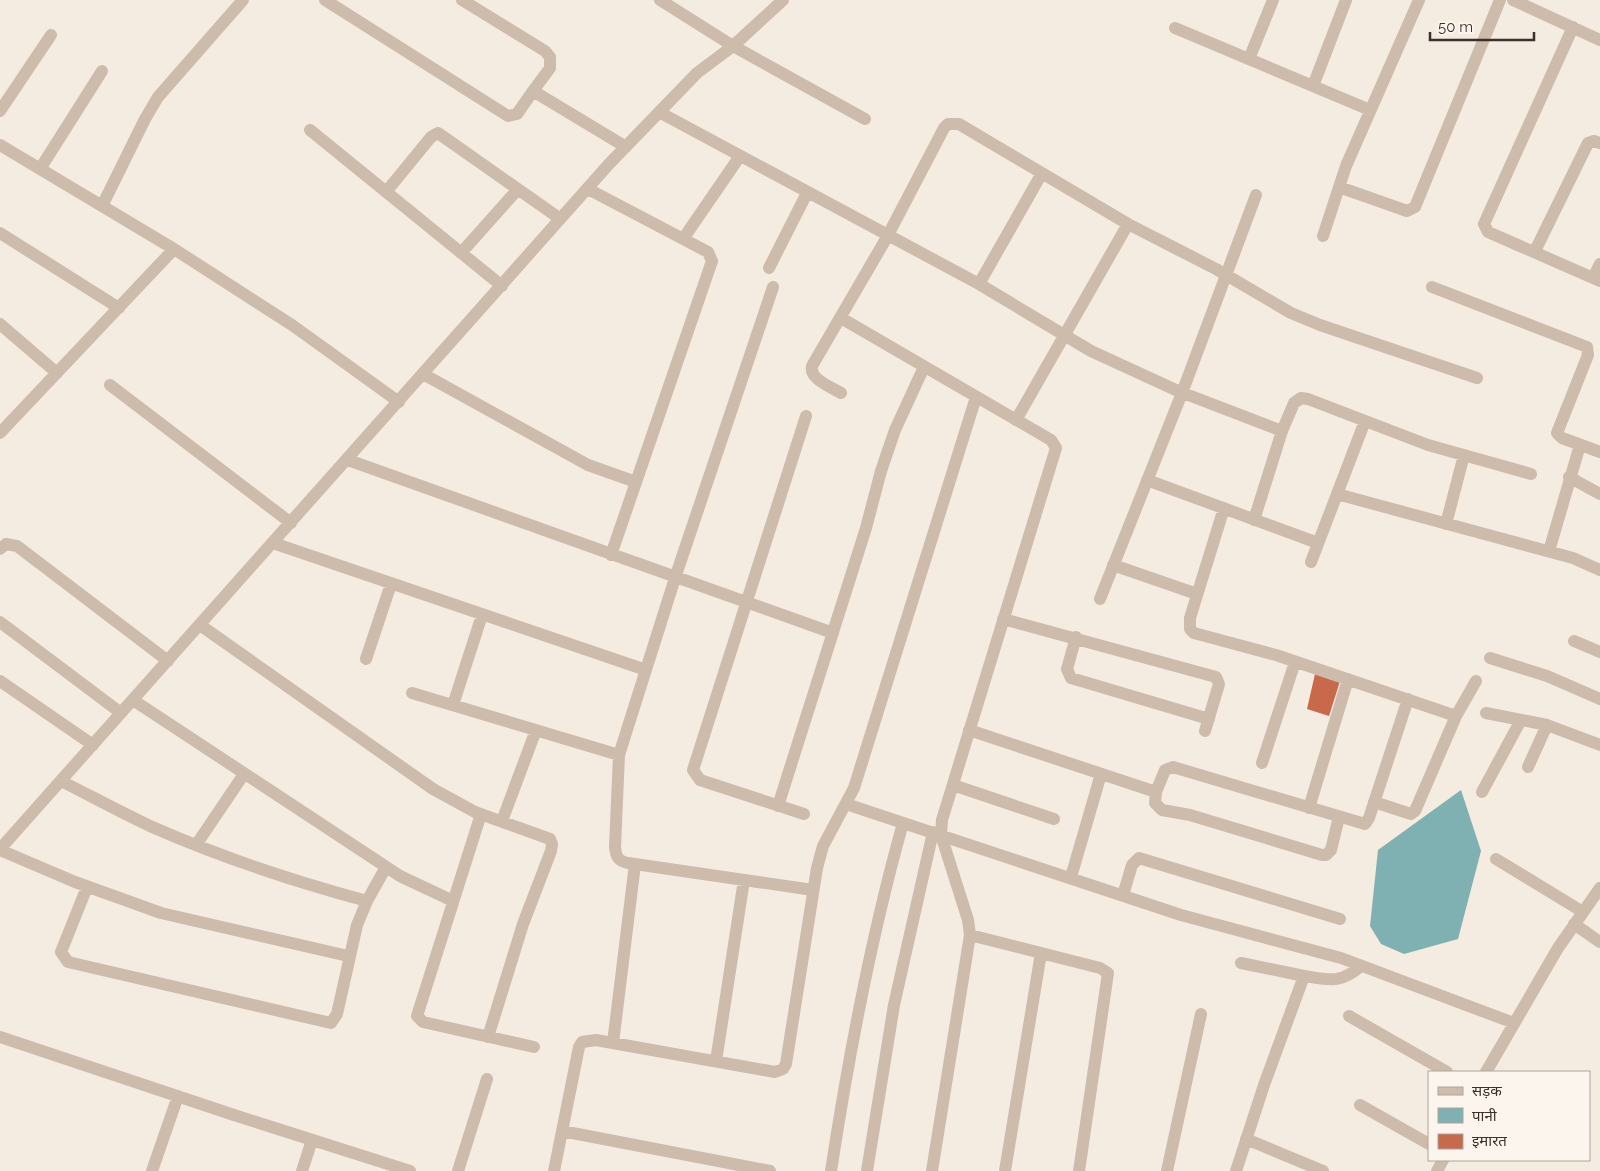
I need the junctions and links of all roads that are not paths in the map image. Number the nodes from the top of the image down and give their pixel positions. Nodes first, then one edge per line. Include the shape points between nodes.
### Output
1 (243, 0) edge
2 (325, 0) edge
3 (462, 0) edge
4 (660, 0) edge
5 (783, 0) edge
6 (1273, 0) edge
7 (1346, 0) edge
8 (1419, 0) edge
9 (1500, 0) edge
10 (1513, 0) edge
11 (1573, 27) junction
12 (1176, 28) dead end
13 (51, 35) dead end
14 (1600, 40) edge
15 (733, 46) junction
16 (1249, 59) junction
17 (102, 71) dead end
18 (1313, 86) junction
19 (533, 91) junction
20 (1370, 110) junction
21 (0, 112) edge
22 (659, 112) junction
23 (865, 119) dead end
24 (310, 130) dead end
25 (1600, 143) edge
26 (0, 145) edge
27 (626, 147) junction
28 (740, 156) junction
29 (40, 169) junction
30 (1042, 173) junction
31 (1339, 187) junction
32 (588, 188) junction
33 (518, 189) junction
34 (386, 192) junction
35 (807, 193) junction
36 (1256, 195) dead end
37 (102, 206) junction
38 (560, 218) junction
39 (1128, 224) junction
40 (0, 233) edge
41 (1323, 236) dead end
42 (888, 237) junction
43 (683, 239) junction
44 (174, 249) junction
45 (1535, 251) junction
46 (460, 253) junction
47 (1600, 264) edge
48 (769, 268) dead end
49 (1226, 275) junction
50 (1597, 279) edge
51 (979, 284) junction
52 (502, 286) junction
53 (773, 287) dead end
54 (1432, 287) dead end
55 (119, 308) junction
56 (841, 318) junction
57 (0, 324) edge
58 (1064, 335) junction
59 (924, 367) junction
60 (57, 373) junction
61 (423, 374) junction
62 (1477, 378) dead end
63 (110, 385) dead end
64 (841, 393) dead end
65 (1182, 393) junction
66 (976, 397) junction
67 (399, 402) junction
68 (806, 416) dead end
69 (1016, 420) junction
70 (1365, 421) junction
71 (1282, 431) junction
72 (0, 433) edge
73 (1580, 445) junction
74 (1600, 451) edge
75 (1464, 455) junction
76 (348, 460) junction
77 (1531, 474) dead end
78 (1569, 477) junction
79 (1147, 480) junction
80 (636, 482) junction
81 (1337, 494) junction
82 (1600, 494) edge
83 (1224, 508) junction
84 (1254, 520) junction
85 (291, 523) junction
86 (1446, 524) junction
87 (273, 543) junction
88 (1318, 543) junction
89 (0, 549) edge
90 (1549, 551) junction
91 (611, 555) junction
92 (1311, 562) dead end
93 (1113, 565) junction
94 (1600, 570) edge
95 (675, 578) junction
96 (391, 584) junction
97 (1197, 594) junction
98 (1100, 599) dead end
99 (747, 603) junction
100 (482, 615) junction
101 (1003, 619) junction
102 (0, 622) edge
103 (200, 626) junction
104 (833, 632) junction
105 (1076, 637) junction
106 (1574, 641) dead end
107 (1600, 652) edge
108 (1490, 658) dead end
109 (366, 659) dead end
110 (168, 661) junction
111 (1295, 662) junction
112 (646, 670) junction
113 (1348, 679) junction
114 (0, 681) edge
115 (1476, 681) dead end
116 (412, 693) dead end
117 (1408, 699) junction
118 (133, 700) junction
119 (1600, 700) edge
120 (453, 705) junction
121 (1486, 713) dead end
122 (121, 714) junction
123 (1456, 716) junction
124 (1521, 720) junction
125 (1547, 725) junction
126 (536, 730) junction
127 (969, 730) junction
128 (93, 745) junction
129 (1600, 745) edge
130 (619, 754) junction
131 (1262, 763) dead end
132 (1528, 767) dead end
133 (244, 774) junction
134 (1101, 774) junction
135 (61, 781) junction
136 (953, 784) junction
137 (1156, 792) junction
138 (1482, 792) dead end
139 (1374, 802) junction
140 (846, 804) junction
141 (778, 806) junction
142 (1310, 808) junction
143 (481, 814) junction
144 (804, 814) dead end
145 (1340, 817) junction
146 (1054, 818) dead end
147 (502, 821) junction
148 (903, 822) junction
149 (937, 833) junction
150 (196, 845) junction
151 (0, 850) edge
152 (1496, 859) dead end
153 (635, 864) junction
154 (386, 867) junction
155 (1071, 877) junction
156 (744, 880) junction
157 (87, 887) junction
158 (1600, 888) edge
159 (814, 890) junction
160 (1123, 895) junction
161 (367, 901) junction
162 (453, 901) junction
163 (1583, 912) junction
164 (1340, 919) dead end
165 (1574, 924) junction
166 (970, 935) junction
167 (1600, 942) edge
168 (1041, 953) junction
169 (348, 956) junction
170 (1241, 963) dead end
171 (1361, 966) junction
172 (1304, 976) junction
173 (1201, 1014) dead end
174 (1349, 1016) dead end
175 (1514, 1023) junction
176 (0, 1037) edge
177 (488, 1037) junction
178 (613, 1043) junction
179 (534, 1048) dead end
180 (716, 1061) junction
181 (1445, 1071) edge
182 (1487, 1071) edge
183 (487, 1079) dead end
184 (178, 1096) junction
185 (1360, 1105) dead end
186 (562, 1131) junction
187 (1246, 1139) junction
188 (312, 1140) junction
189 (1428, 1143) edge
190 (749, 1169) edge
191 (152, 1171) edge
192 (302, 1171) edge
193 (410, 1171) edge
194 (458, 1171) edge
195 (554, 1171) edge
196 (770, 1171) edge
197 (830, 1171) edge
198 (867, 1171) edge
199 (932, 1171) edge
200 (1005, 1171) edge
201 (1079, 1171) edge
202 (1167, 1171) edge
203 (1236, 1171) edge
204 (1323, 1171) edge

1 - 37 street via 158,97
2 - 19 street via 508,116 517,114
3 - 19 street via 550,57 550,68
4 - 15 street
5 - 15 street
6 - 16 street
7 - 18 street
8 - 20 street
9 - 31 street via 1415,207 1407,211
10 - 11 street
11 - 14 street
11 - 45 street via 1484,224 1488,232
12 - 16 street
13 - 21 street
15 - 22 street via 697,73
15 - 23 street
16 - 18 street
17 - 29 street
18 - 20 street
19 - 27 street
20 - 31 street
22 - 27 street
22 - 28 street
24 - 34 street
25 - 45 street via 1588,143
26 - 29 street
27 - 32 street
28 - 35 street
28 - 43 street
29 - 37 street
30 - 39 street
30 - 42 street via 959,124 948,124
30 - 51 street
31 - 41 street
32 - 38 street
32 - 43 street
33 - 34 street via 438,133 431,137
33 - 38 street
33 - 46 street
34 - 46 street
35 - 42 street
35 - 48 street
36 - 49 street
37 - 44 street
38 - 52 street
39 - 49 street
39 - 58 street
40 - 55 street
42 - 51 street
42 - 56 street
43 - 80 street via 708,252 712,261
44 - 55 street
44 - 67 street via 292,325
45 - 50 street
46 - 52 street
47 - 50 street
49 - 62 street via 1291,313 1320,325
49 - 65 street
51 - 58 street
52 - 61 street
53 - 95 street
54 - 73 street via 1587,347 1588,355 1558,433
55 - 60 street
56 - 59 street
56 - 64 street via 811,370 814,376
57 - 60 street
58 - 65 street via 1090,351
58 - 69 street
59 - 66 street
59 - 104 street via 895,430
60 - 72 street
61 - 67 street
61 - 80 street via 588,465
63 - 85 street
65 - 71 street
65 - 79 street
66 - 69 street
66 - 140 street via 854,788
67 - 76 street
68 - 99 street
69 - 101 street via 1051,440 1056,448
70 - 71 street via 1301,398 1294,403
70 - 75 street
70 - 81 street
71 - 84 street
73 - 74 street
73 - 78 street
75 - 77 street
75 - 86 street
76 - 85 street
76 - 91 street
78 - 82 street
78 - 90 street
79 - 83 street
79 - 93 street
80 - 91 street
81 - 86 street
81 - 88 street
83 - 84 street
83 - 97 street
84 - 88 street
85 - 87 street
86 - 90 street
87 - 96 street
87 - 103 street
88 - 92 street
89 - 110 street via 6,544 18,546
90 - 94 street
91 - 95 street
93 - 97 street
93 - 98 street
95 - 99 street
95 - 112 street
96 - 100 street
96 - 109 street
97 - 111 street via 1189,625 1194,632
99 - 104 street
99 - 141 street via 693,770 700,780
100 - 112 street
100 - 120 street
101 - 105 street
101 - 127 street
102 - 122 street
103 - 110 street
103 - 143 street via 433,789
104 - 141 street
105 - 105 street via 1216,676 1219,684 1207,725 1071,678 1067,669
106 - 107 street
108 - 119 street via 1547,676
110 - 118 street
111 - 113 street
111 - 131 street
112 - 130 street
113 - 117 street
113 - 142 street
114 - 128 street
115 - 123 street
116 - 120 street
117 - 123 street
117 - 139 street
118 - 122 street
118 - 133 street
120 - 126 street
121 - 124 street
122 - 128 street
123 - 139 street via 1415,811 1411,814
124 - 125 street
124 - 138 street
125 - 129 street
125 - 132 street
126 - 130 street
126 - 147 street
127 - 134 street
127 - 136 street
128 - 135 street
130 - 153 street via 616,857 621,862
133 - 150 street
133 - 154 street
134 - 137 street
134 - 155 street
135 - 150 street
135 - 151 street
136 - 146 street
136 - 149 street
137 - 142 street via 1165,770 1173,767
137 - 145 street via 1155,803 1162,810 1190,815 1326,856 1331,850
139 - 145 street via 1365,824
140 - 148 street
140 - 159 street via 823,846
141 - 144 street
142 - 145 street
143 - 147 street
143 - 162 street
147 - 177 street via 546,836 552,844
148 - 149 street
148 - 197 street via 858,1007
149 - 155 street
149 - 166 street via 968,920
149 - 198 street via 894,1005
150 - 161 street via 271,873
151 - 157 street
152 - 163 street
153 - 156 street
153 - 178 street
154 - 161 street
154 - 162 street
155 - 160 street
156 - 159 street
156 - 180 street
157 - 169 street via 161,913
157 - 169 street via 61,952 68,962 331,1023 337,1014
158 - 163 street
159 - 180 street via 786,1064 775,1072
160 - 164 street via 1132,865 1140,858
160 - 171 street via 1181,915
161 - 169 street
162 - 177 street via 417,1016 424,1022
163 - 165 street
165 - 167 street
165 - 175 street
166 - 168 street
166 - 199 street
168 - 200 street
168 - 201 street via 1100,968 1108,974
170 - 172 street
171 - 172 street via 1338,980
171 - 175 street
172 - 187 street
173 - 202 street
174 - 181 street
175 - 182 street
176 - 184 street
177 - 179 street
178 - 180 street
178 - 186 street via 587,1040 579,1047
183 - 194 street
184 - 188 street
184 - 191 street
185 - 189 street
186 - 190 street
186 - 195 street
187 - 203 street
187 - 204 street
188 - 192 street
188 - 193 street
190 - 196 street

